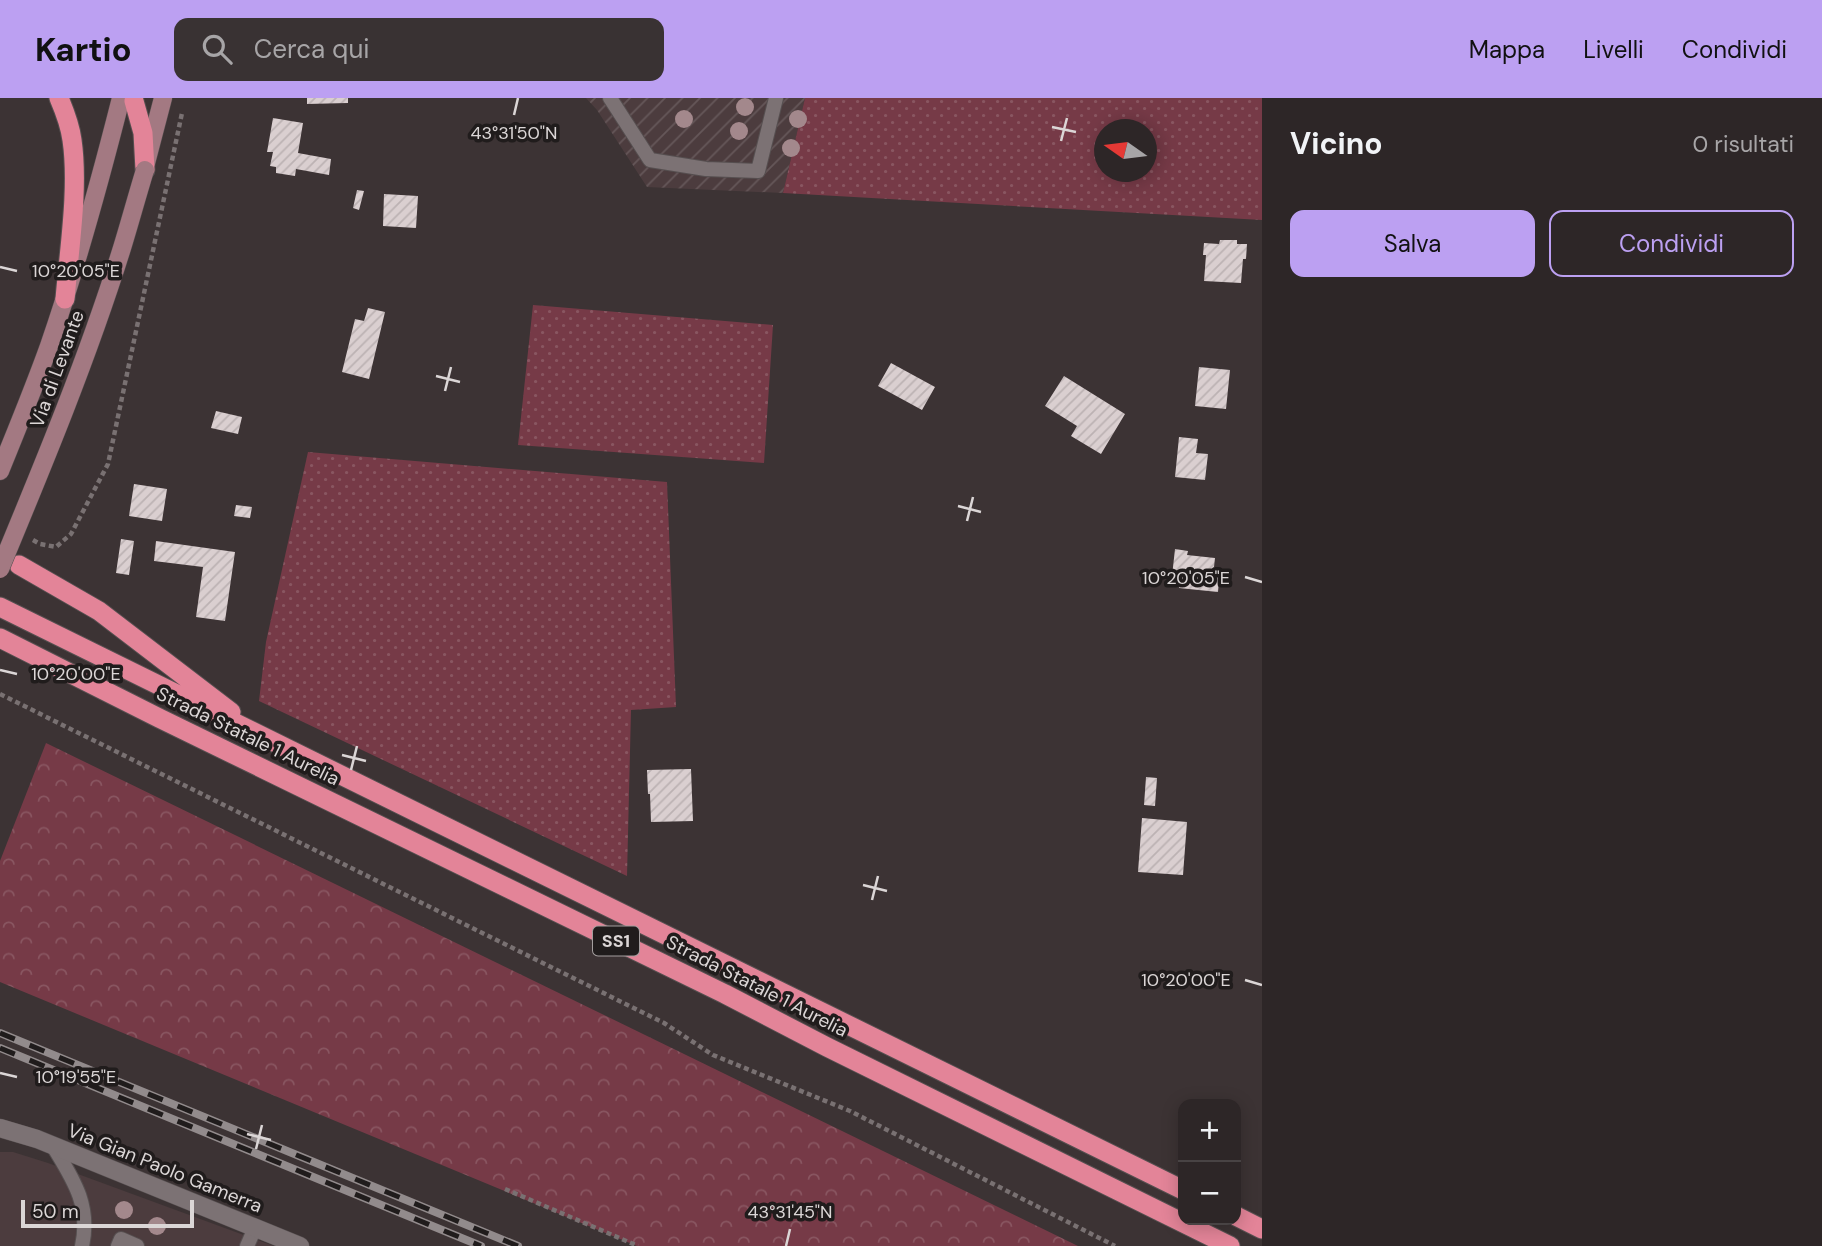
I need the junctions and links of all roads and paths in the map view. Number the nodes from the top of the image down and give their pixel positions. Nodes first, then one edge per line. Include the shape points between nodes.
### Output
1 (59, 98) edge
2 (163, 98) edge
3 (610, 98) edge
4 (776, 98) edge
5 (128, 100) edge
6 (183, 111) dead end
7 (145, 170) junction
8 (65, 299) junction
9 (0, 471) edge
10 (30, 538) dead end
11 (9, 567) edge
12 (0, 607) edge
13 (0, 638) edge
14 (0, 694) edge
15 (260, 734) junction
16 (4, 1131) edge
17 (53, 1146) junction
18 (505, 1189) dead end
19 (1178, 1189) edge
20 (1241, 1218) edge
21 (255, 1228) junction
22 (1262, 1229) edge
23 (82, 1246) edge
24 (118, 1246) edge
25 (137, 1246) edge
26 (247, 1246) edge
27 (300, 1246) edge
28 (638, 1246) edge
29 (1115, 1246) edge
30 (1230, 1246) edge

1 - 8 highway via 69,126 74,167
2 - 7 main road, Via di Levante
3 - 4 lane via 650,160 758,171
5 - 7 highway via 143,133
5 - 8 main road, Via di Levante
6 - 10 path via 108,464 71,534 56,547
7 - 11 main road, Via di Levante, bridge via 122,248
8 - 9 main road, Via di Levante
11 - 15 highway via 99,611
12 - 15 highway, Strada Statale 1 Aurelia / SS1
13 - 30 highway, Strada Statale 1 Aurelia / SS1
14 - 29 path via 664,1023 713,1055 850,1111
15 - 19 highway, Strada Statale 1 Aurelia / SS1
16 - 17 street, Via Gian Paolo Gamerra
17 - 21 street, Via Gian Paolo Gamerra
17 - 23 lane via 82,1201
18 - 28 path
20 - 22 highway
21 - 26 lane
21 - 27 street, Via Gian Paolo Gamerra
24 - 25 lane via 121,1239

